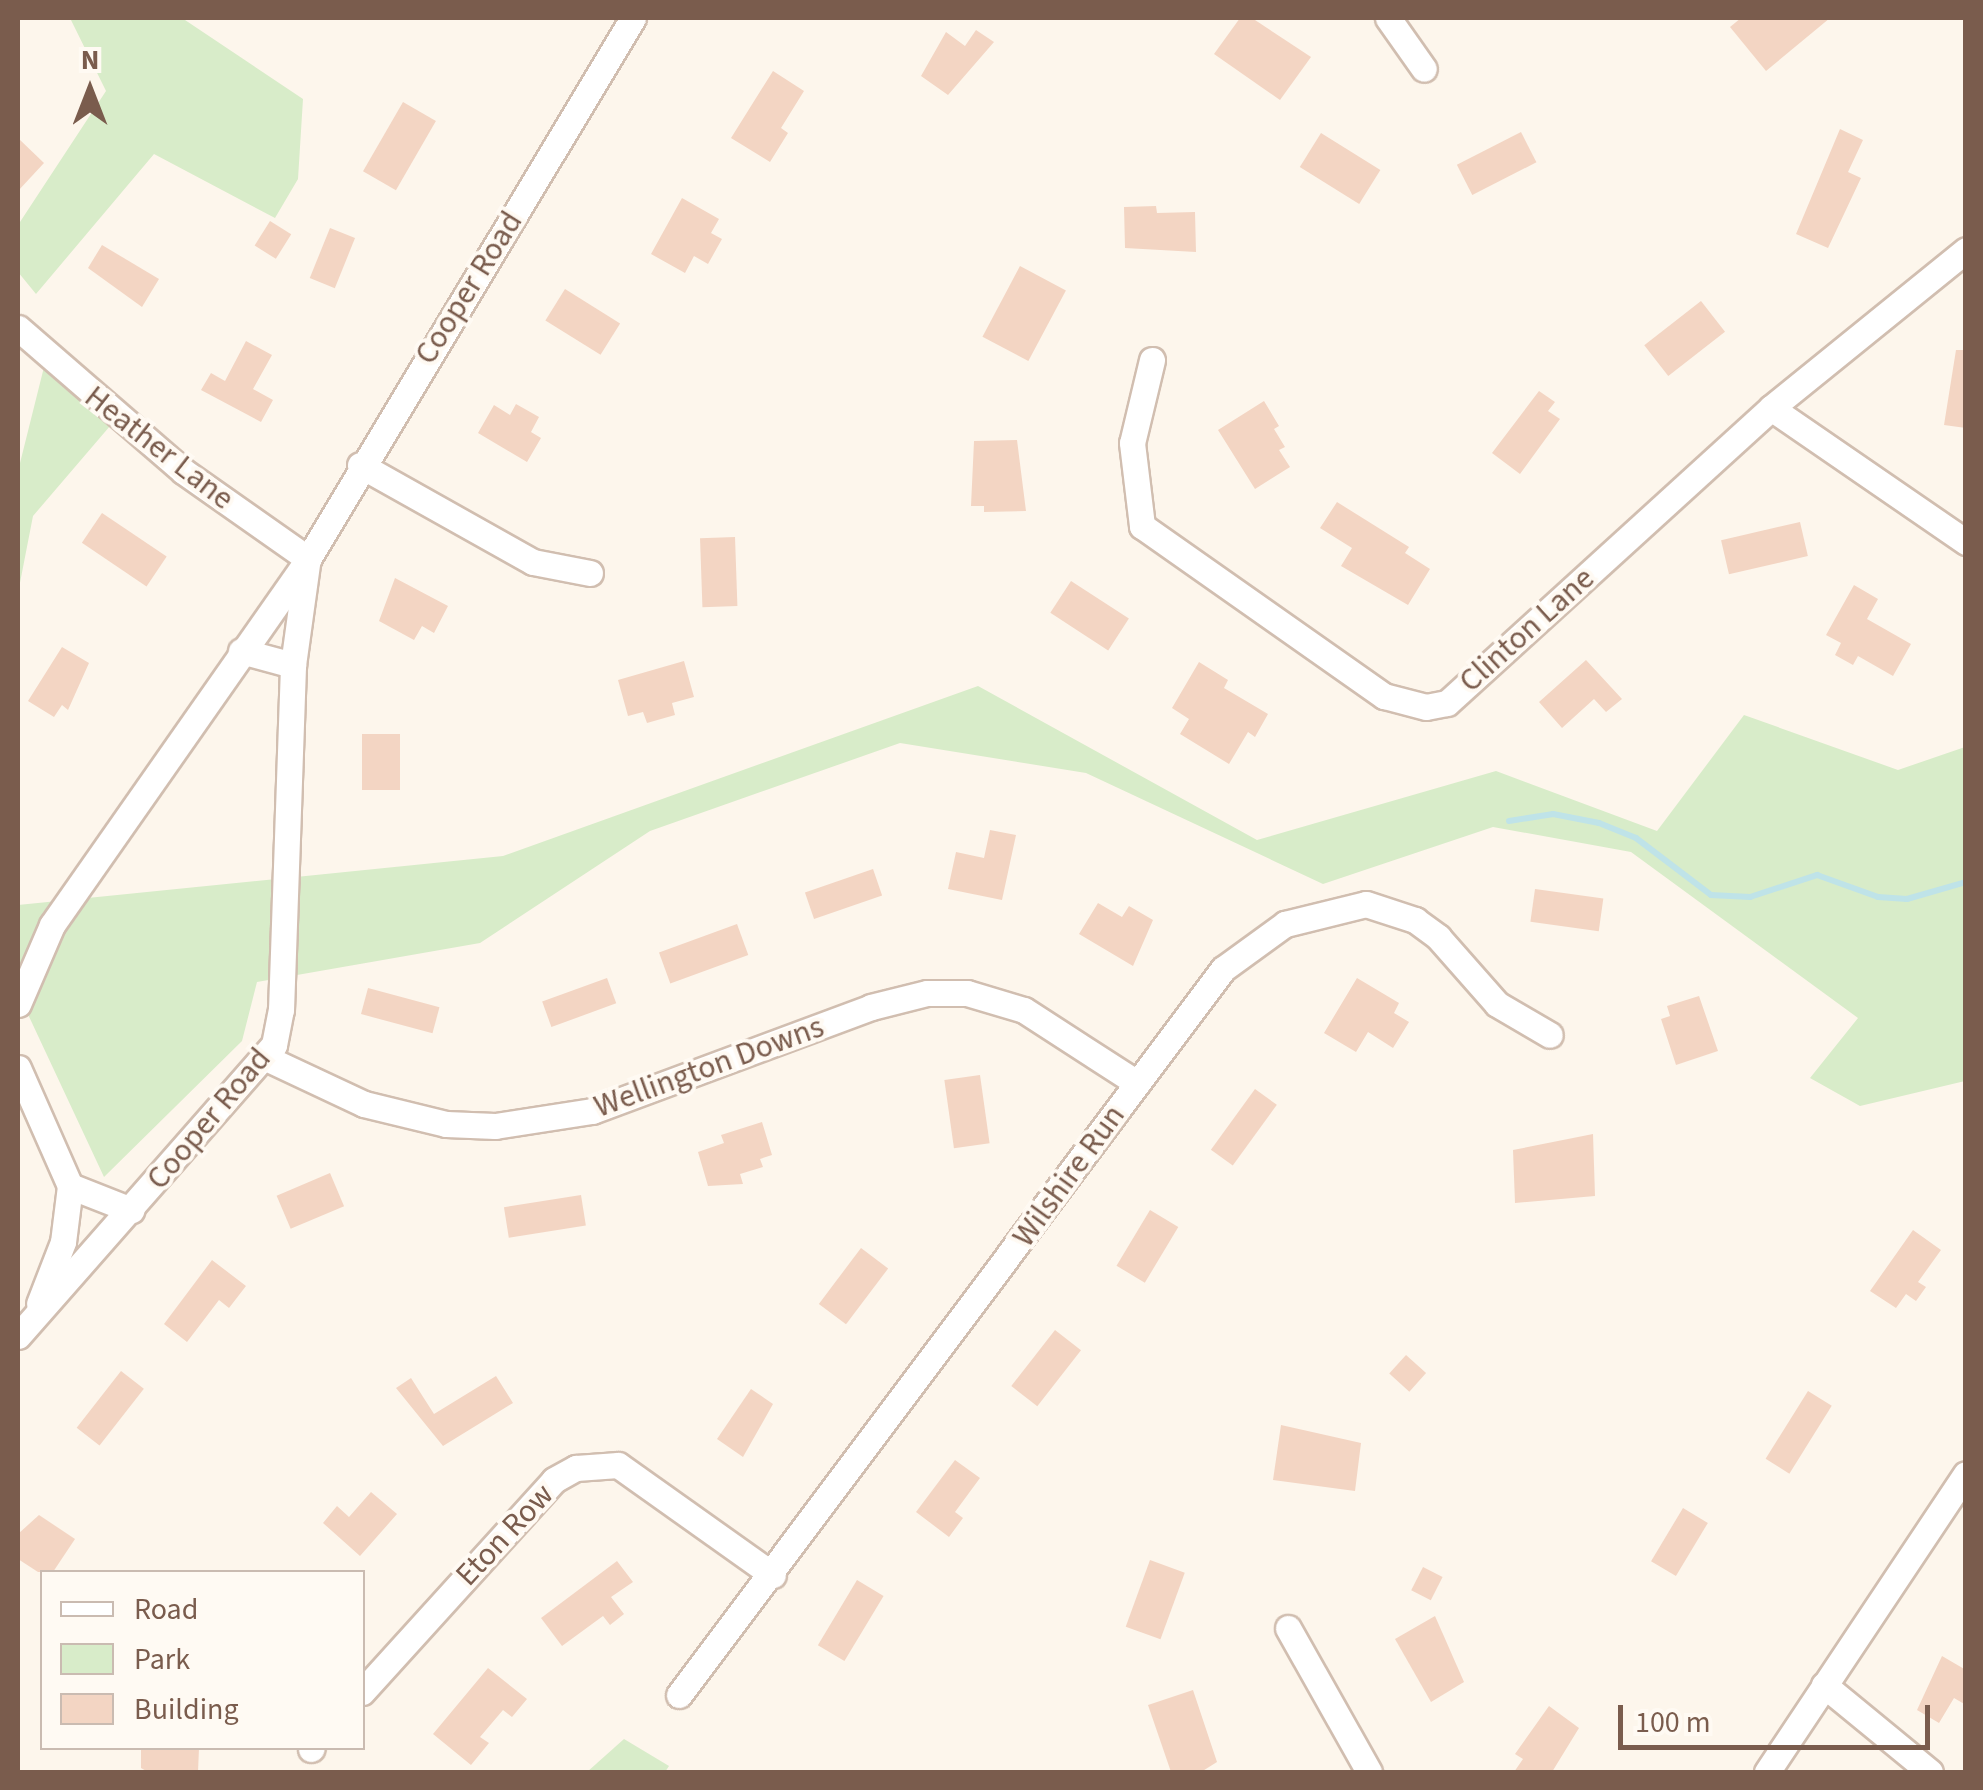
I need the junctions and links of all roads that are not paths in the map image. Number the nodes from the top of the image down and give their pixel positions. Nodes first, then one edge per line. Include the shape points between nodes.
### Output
1 (633, 18) edge
2 (1388, 18) edge
3 (1424, 69) dead end
4 (1966, 250) edge
5 (18, 328) edge
6 (1152, 360) dead end
7 (1770, 408) junction
8 (360, 465) junction
9 (1966, 542) edge
10 (308, 559) junction
11 (590, 573) dead end
12 (240, 651) junction
13 (292, 665) junction
14 (18, 1004) edge
15 (1550, 1035) dead end
16 (266, 1058) junction
17 (18, 1068) edge
18 (1137, 1083) junction
19 (70, 1186) junction
20 (131, 1210) junction
21 (26, 1327) edge
22 (1966, 1474) edge
23 (774, 1575) junction
24 (1288, 1628) dead end
25 (1824, 1685) junction
26 (365, 1689) edge
27 (680, 1695) dead end
28 (1369, 1772) edge
29 (1766, 1772) edge
30 (1930, 1772) edge

1 - 8 street, Cooper Road
2 - 3 street
4 - 7 street, Clinton Lane
5 - 10 street, Heather Lane via 183,471
6 - 7 street, Clinton Lane via 1132,443 1142,526 1384,696 1426,707 1447,703
7 - 9 street
8 - 10 street, Cooper Road
8 - 11 street via 533,562
10 - 12 street, Cooper Road
10 - 13 street, Cooper Road
12 - 13 street
12 - 14 street, Cooper Road via 52,925
13 - 16 street, Cooper Road via 281,1010
15 - 18 street, Wilshire Run via 1497,1004 1415,920 1366,904 1285,924 1222,969
16 - 18 street, Wellington Downs via 364,1104 446,1124 495,1126 592,1111 872,1007 927,993 966,993 1024,1010
16 - 20 street, Cooper Road
17 - 19 street
18 - 23 street, Wilshire Run
19 - 20 street, Cooper Road
19 - 21 street, Cooper Road via 63,1242
20 - 21 street, Cooper Road
22 - 25 street
23 - 26 street, Eton Row via 618,1465 576,1468 554,1480
23 - 27 street, Wilshire Run
24 - 28 street
25 - 29 street
25 - 30 street

